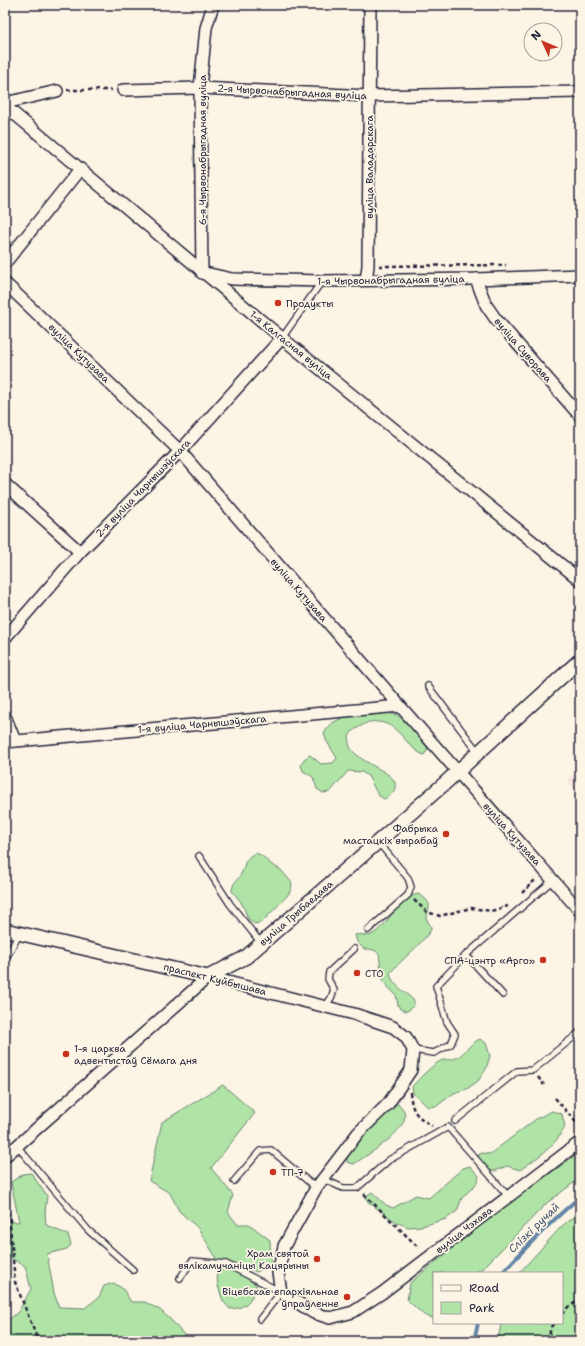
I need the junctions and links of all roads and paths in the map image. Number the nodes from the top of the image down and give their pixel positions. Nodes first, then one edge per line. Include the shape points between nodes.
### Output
1 (213, 5) edge
2 (370, 5) edge
3 (200, 88) junction
4 (57, 90) joint
5 (123, 90) joint
6 (580, 92) edge
7 (369, 96) junction
8 (5, 105) edge
9 (80, 169) junction
10 (5, 263) edge
11 (509, 264) dead end
12 (368, 266) junction
13 (202, 273) junction
14 (580, 275) edge
15 (476, 279) junction
16 (366, 280) junction
17 (323, 281) junction
18 (5, 282) edge
19 (282, 338) junction
20 (580, 416) edge
21 (180, 451) junction
22 (5, 484) edge
23 (80, 552) junction
24 (580, 580) edge
25 (5, 638) edge
26 (580, 660) edge
27 (428, 686) dead end
28 (400, 706) junction
29 (5, 716) edge
30 (10, 741) edge
31 (478, 752) junction
32 (456, 771) junction
33 (378, 842) junction
34 (199, 856) dead end
35 (545, 871) junction
36 (553, 880) junction
37 (408, 895) junction
38 (518, 896) dead end
39 (513, 901) dead end
40 (580, 911) edge
41 (5, 930) edge
42 (368, 930) dead end
43 (20, 934) junction
44 (261, 943) junction
45 (354, 949) dead end
46 (466, 955) junction
47 (5, 960) edge
48 (208, 977) junction
49 (503, 995) dead end
50 (325, 1006) junction
51 (580, 1032) edge
52 (413, 1050) junction
53 (411, 1070) junction
54 (555, 1098) dead end
55 (455, 1121) dead end
56 (580, 1128) edge
57 (439, 1131) junction
58 (580, 1142) edge
59 (17, 1146) junction
60 (5, 1156) edge
61 (234, 1181) dead end
62 (320, 1183) junction
63 (357, 1188) junction
64 (508, 1196) junction
65 (5, 1205) edge
66 (426, 1244) dead end
67 (419, 1248) junction
68 (413, 1253) dead end
69 (134, 1270) dead end
70 (180, 1278) dead end
71 (281, 1292) junction
72 (580, 1300) edge
73 (563, 1313) edge
74 (260, 1319) dead end
75 (553, 1324) edge
76 (44, 1341) edge
77 (548, 1341) edge

1 - 3 street, 6-я Чырвонабрыгадная вуліца via 206,28
2 - 7 street, вуліца Валадарскага
3 - 5 street, 2-я Чырвонабрыгадная вуліца
3 - 7 street, 2-я Чырвонабрыгадная вуліца
3 - 13 street, 6-я Чырвонабрыгадная вуліца
4 - 5 path
4 - 8 street
6 - 7 street, 2-я Чырвонабрыгадная вуліца
7 - 12 street, вуліца Валадарскага
8 - 9 street, 1-я Калгасная вуліца
9 - 10 street
9 - 13 street, 1-я Калгасная вуліца
11 - 12 path
12 - 16 street, вуліца Валадарскага
13 - 17 street, 1-я Чырвонабрыгадная вуліца via 232,279
13 - 19 street, 1-я Калгасная вуліца
14 - 15 street, 1-я Чырвонабрыгадная вуліца
15 - 16 street, 1-я Чырвонабрыгадная вуліца
15 - 20 street, вуліца Суворава via 486,305 495,318
16 - 17 street, 1-я Чырвонабрыгадная вуліца
17 - 19 lane
18 - 21 street, вуліца Кутузава
19 - 21 street, 2-я вуліца Чарнышэўскага
19 - 24 street, 1-я Калгасная вуліца
21 - 23 street, 2-я вуліца Чарнышэўскага
21 - 28 street, вуліца Кутузава
22 - 23 street
23 - 25 street, 2-я вуліца Чарнышэўскага
26 - 31 street, вуліца Грыбаедава
27 - 31 lane
28 - 30 street, 1-я вуліца Чарнышэўскага
28 - 32 street, вуліца Кутузава
29 - 30 street
31 - 32 street, вуліца Грыбаедава
32 - 33 street, вуліца Грыбаедава
32 - 35 street, вуліца Кутузава
33 - 37 lane via 408,878 411,887
33 - 44 street, вуліца Грыбаедава
34 - 44 lane via 230,904
35 - 36 street, вуліца Кутузава
35 - 38 path
36 - 40 street, вуліца Кутузава
36 - 46 lane
37 - 39 path via 427,912 440,916 471,908 491,911 508,906
37 - 42 lane
41 - 43 street, праспект Куйбышава
43 - 47 lane
43 - 48 street, праспект Куйбышава
44 - 48 street, вуліца Грыбаедава via 246,957
45 - 50 lane via 329,972 328,979 334,990
46 - 49 lane
46 - 52 lane via 436,986 447,1022 455,1034 451,1044 434,1053
48 - 50 street, праспект Куйбышава
48 - 59 street, вуліца Грыбаедава
50 - 52 street, праспект Куйбышава via 393,1027 406,1037
51 - 55 lane via 533,1070 517,1071
52 - 53 street
53 - 57 path via 411,1107 421,1119
53 - 62 street via 388,1104 358,1133
54 - 56 path
57 - 63 lane via 389,1160
57 - 64 lane via 448,1127
58 - 64 street, вуліца Чэхава
59 - 60 street, вуліца Грыбаедава
59 - 69 lane via 88,1230
61 - 62 lane via 260,1150 270,1150
62 - 63 lane
62 - 71 street via 284,1246 278,1273
63 - 67 path
64 - 71 street, вуліца Чэхава via 382,1293 353,1312 330,1318 314,1313
65 - 76 path via 9,1215 15,1282 37,1338
66 - 67 path
67 - 68 path
70 - 71 lane via 192,1261 226,1264
71 - 74 lane
72 - 73 path
75 - 77 path

